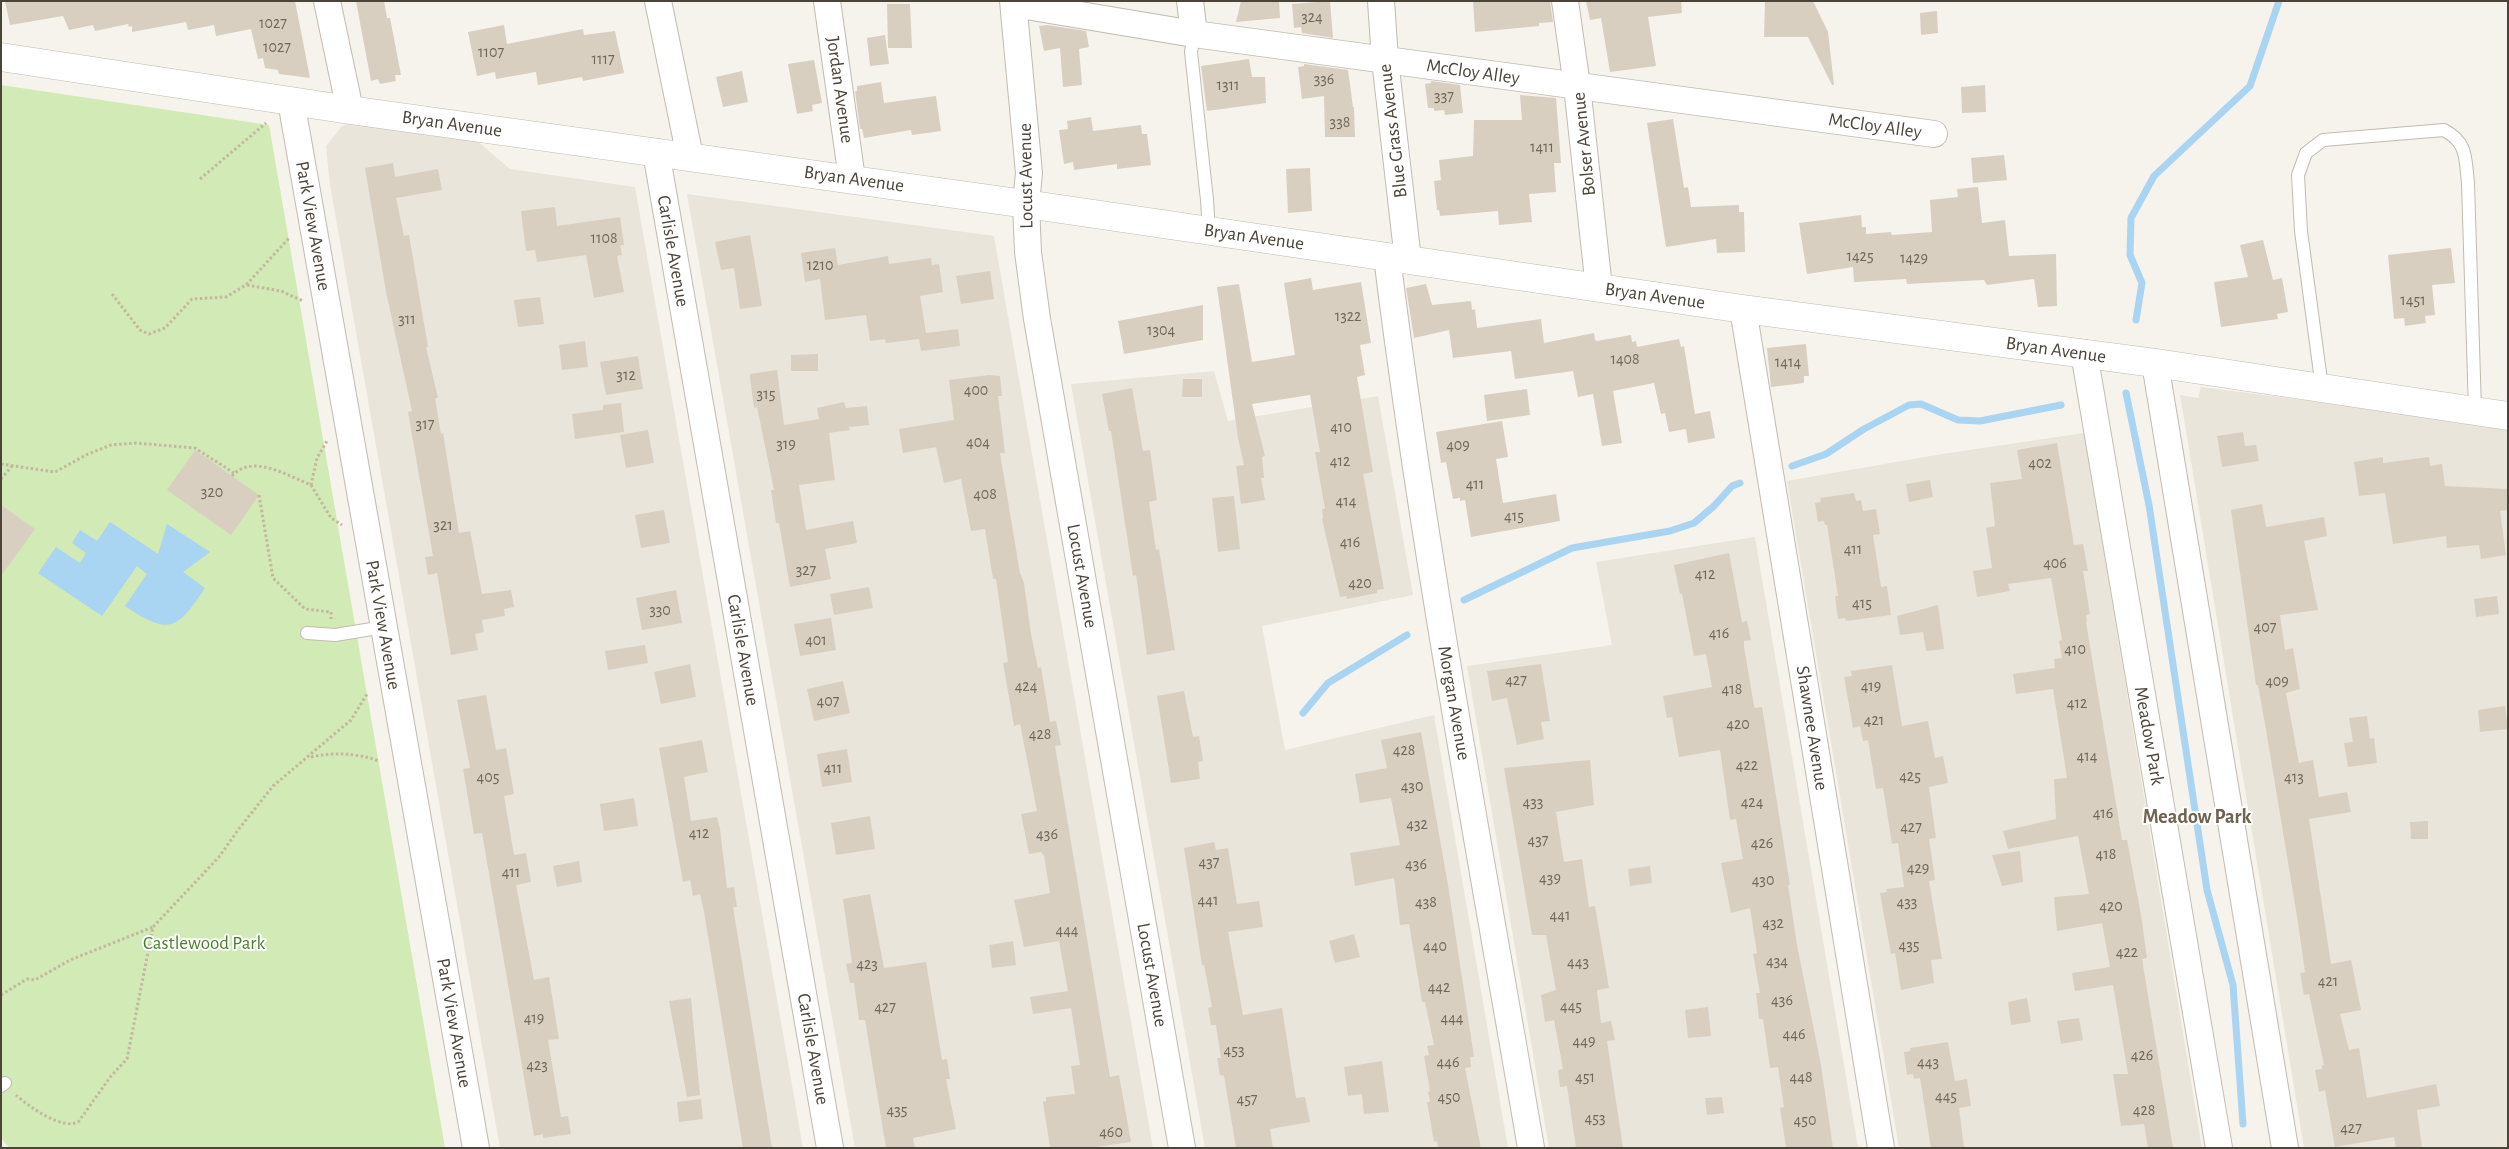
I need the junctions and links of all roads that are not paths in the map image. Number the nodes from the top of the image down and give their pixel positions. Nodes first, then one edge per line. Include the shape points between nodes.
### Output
1 (327, 1) edge
2 (658, 1) edge
3 (827, 1) edge
4 (1190, 1) edge
5 (1381, 1) edge
6 (1565, 1) edge
7 (1014, 2) edge
8 (1194, 34) junction
9 (1, 57) edge
10 (1385, 60) junction
11 (1577, 86) junction
12 (291, 101) junction
13 (350, 110) junction
14 (1934, 134) dead end
15 (656, 152) junction
16 (690, 156) junction
17 (852, 179) junction
18 (1026, 204) junction
19 (1209, 230) junction
20 (1397, 258) junction
21 (1599, 288) junction
22 (1743, 308) junction
23 (2084, 354) junction
24 (2156, 363) junction
25 (2322, 388) junction
26 (2475, 411) junction
27 (2508, 416) edge
28 (384, 627) junction
29 (307, 633) dead end
30 (476, 1148) edge
31 (830, 1148) edge
32 (1182, 1148) edge
33 (1531, 1148) edge
34 (1881, 1148) edge
35 (2219, 1148) edge
36 (2285, 1148) edge

1 - 13 street
2 - 16 street
3 - 17 street, Jordan Avenue
4 - 8 street
5 - 10 street, Blue Grass Avenue
6 - 11 street, Bolser Avenue
7 - 8 street, McCloy Alley
7 - 18 street, Locust Avenue via 1029,173
8 - 10 street, McCloy Alley
8 - 19 lane via 1191,52
9 - 12 street, Bryan Avenue
10 - 11 street, McCloy Alley
10 - 20 street, Blue Grass Avenue
11 - 14 street, McCloy Alley
11 - 21 street, Bolser Avenue
12 - 13 street, Bryan Avenue
12 - 28 street, Park View Avenue
13 - 15 street, Bryan Avenue
15 - 16 street, Bryan Avenue
15 - 31 street, Carlisle Avenue
16 - 17 street, Bryan Avenue
17 - 18 street, Bryan Avenue
18 - 19 street, Bryan Avenue
18 - 32 street, Locust Avenue via 1028,252 1037,319
19 - 20 street, Bryan Avenue
20 - 21 street, Bryan Avenue
20 - 33 street, Morgan Avenue via 1402,380 1429,560
21 - 22 street, Bryan Avenue
22 - 23 street, Bryan Avenue
22 - 34 street, Shawnee Avenue
23 - 24 street, Bryan Avenue
23 - 35 street, Meadow Park
24 - 25 street, Bryan Avenue
24 - 36 street
25 - 26 street, Bryan Avenue
25 - 26 lane via 2301,231 2298,175 2306,153 2322,140 2444,130 2457,137 2464,150 2468,183
26 - 27 street, Bryan Avenue
28 - 29 lane via 330,635
28 - 30 street, Park View Avenue

